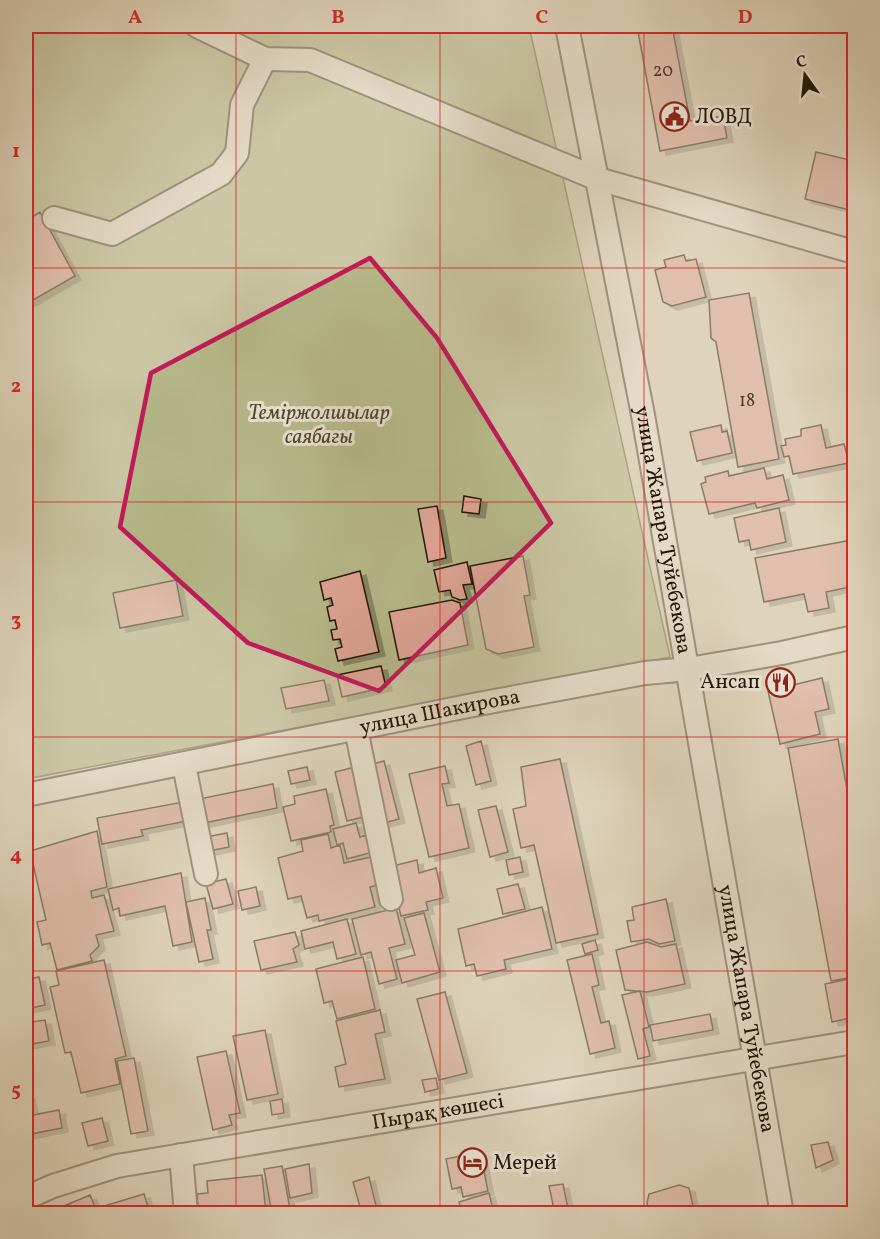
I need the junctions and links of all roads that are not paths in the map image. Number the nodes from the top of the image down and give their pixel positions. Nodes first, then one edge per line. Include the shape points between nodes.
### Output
1 (197, 26) edge
2 (567, 26) edge
3 (265, 59) junction
4 (598, 179) junction
5 (54, 218) dead end
6 (855, 252) edge
7 (855, 637) edge
8 (689, 669) junction
9 (356, 729) junction
10 (184, 765) junction
11 (26, 795) edge
12 (206, 874) dead end
13 (391, 899) dead end
14 (855, 1042) edge
15 (756, 1057) junction
16 (181, 1155) junction
17 (26, 1198) edge
18 (186, 1214) edge
19 (782, 1214) edge

1 - 3 street
2 - 4 street, улица Жапара Туйебекова
3 - 4 street via 310,60
3 - 5 street via 242,105 237,153 221,174 112,234
4 - 6 street
4 - 8 street, улица Жапара Туйебекова
7 - 8 street, улица Шакирова
8 - 9 street, улица Шакирова via 645,672
8 - 15 street, улица Жапара Туйебекова
9 - 10 street, улица Шакирова
9 - 13 street
10 - 11 street, улица Шакирова
10 - 12 street
14 - 15 street, Пырақ көшесі
15 - 16 street, Пырақ көшесі
15 - 19 street, улица Жапара Туйебекова
16 - 17 street, Пырақ көшесі via 117,1166
16 - 18 street

